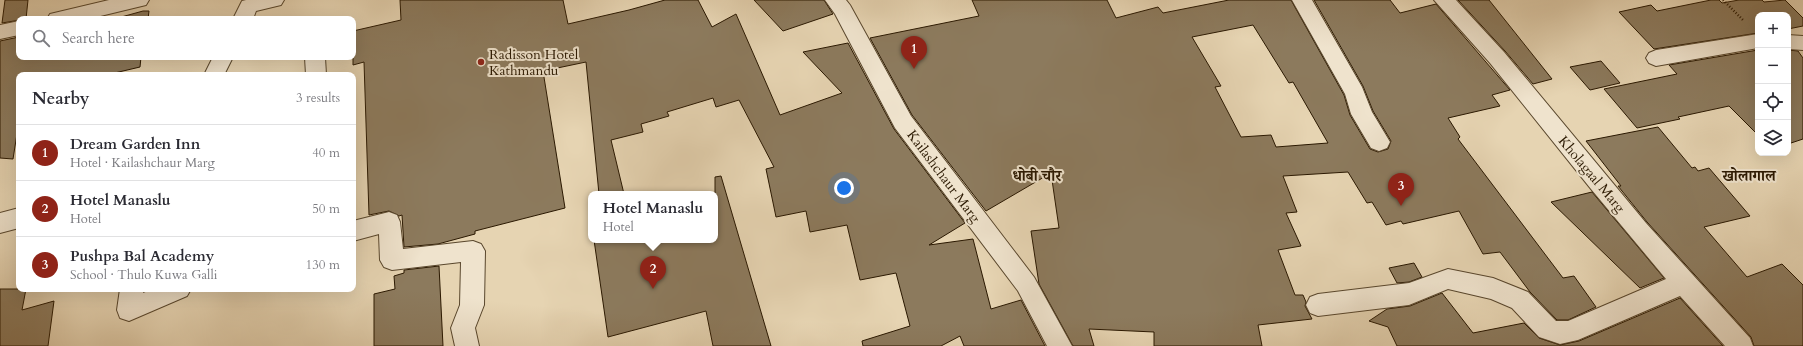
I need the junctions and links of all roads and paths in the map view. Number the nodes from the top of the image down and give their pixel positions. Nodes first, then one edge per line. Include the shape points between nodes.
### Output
1 (139, 0) edge
2 (274, 0) edge
3 (835, 0) edge
4 (1302, 0) edge
5 (1444, 0) edge
6 (1723, 0) edge
7 (242, 8) edge
8 (70, 16) edge
9 (1745, 23) dead end
10 (16, 29) edge
11 (0, 32) edge
12 (1755, 42) edge
13 (1791, 42) edge
14 (1803, 43) edge
15 (1656, 58) dead end
16 (222, 60) edge
17 (315, 60) edge
18 (216, 72) edge
19 (316, 72) edge
20 (1379, 142) dead end
21 (16, 219) edge
22 (0, 223) edge
23 (356, 230) edge
24 (1684, 283) junction
25 (132, 292) edge
26 (172, 292) edge
27 (1318, 305) dead end
28 (466, 346) edge
29 (1060, 346) edge
30 (1741, 346) edge

1 - 8 street
2 - 7 street
3 - 29 street, Kailashchaur Marg via 843,10 903,122 1026,284
4 - 20 street
5 - 24 street, Kholagaal Marg via 1492,50 1578,159
6 - 9 path
10 - 11 street
12 - 15 street
13 - 14 street
16 - 18 street
17 - 19 street
21 - 22 street
23 - 28 street via 389,222 392,260 473,251 472,305 463,328
24 - 27 street via 1569,332 1560,333 1548,329 1520,300 1493,289 1448,279 1409,294
24 - 30 street, Kholagaal Marg
25 - 26 street via 129,310

